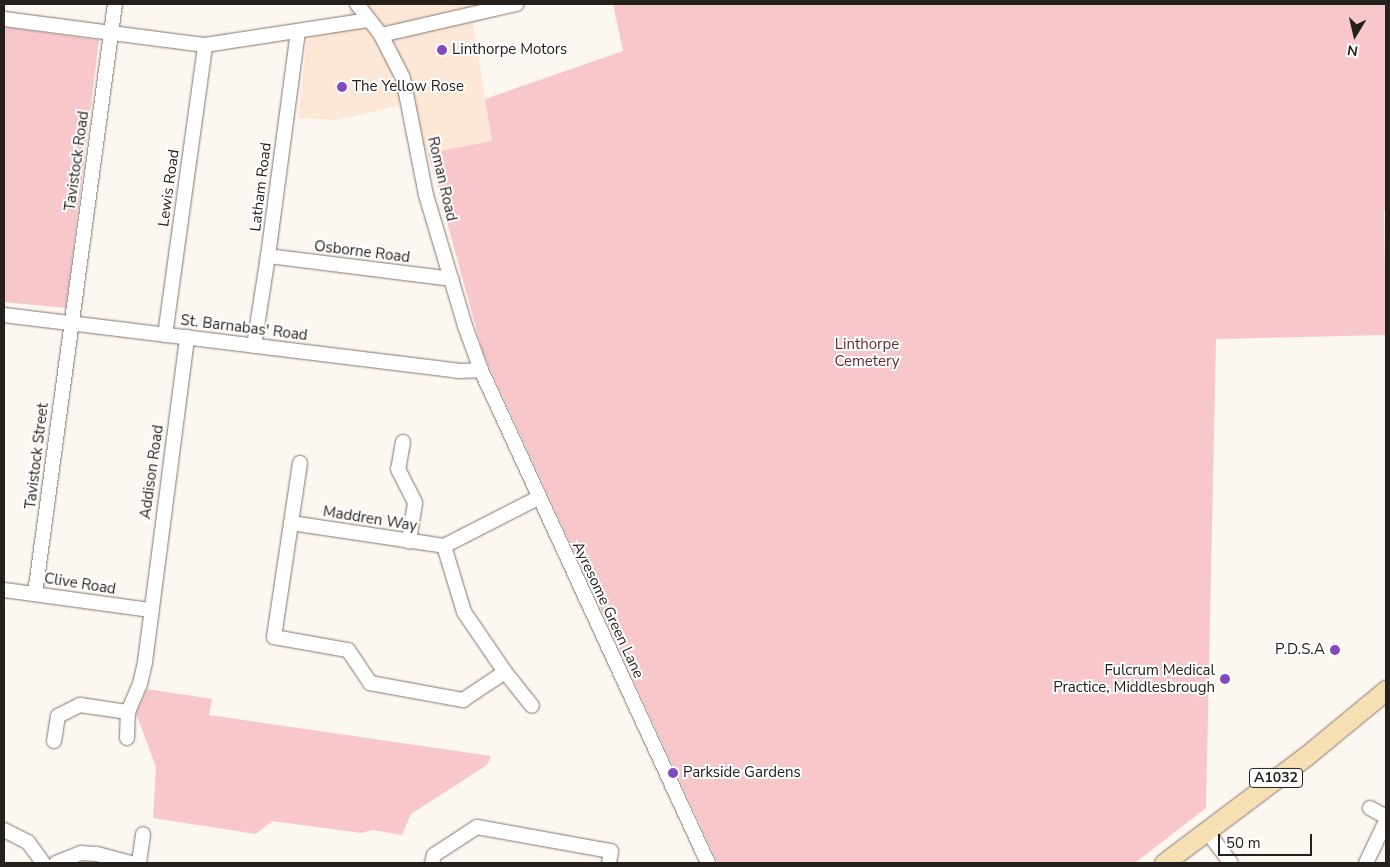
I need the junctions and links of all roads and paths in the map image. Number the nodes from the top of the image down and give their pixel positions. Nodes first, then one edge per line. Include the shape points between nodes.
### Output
1 (115, 4) edge
2 (357, 4) edge
3 (516, 4) edge
4 (4, 19) edge
5 (369, 20) junction
6 (298, 31) junction
7 (111, 34) junction
8 (381, 35) junction
9 (205, 45) junction
10 (268, 256) junction
11 (452, 279) junction
12 (4, 315) edge
13 (71, 322) junction
14 (165, 335) junction
15 (187, 337) junction
16 (254, 346) junction
17 (481, 370) junction
18 (402, 442) dead end
19 (300, 463) dead end
20 (538, 498) junction
21 (291, 523) junction
22 (409, 542) junction
23 (444, 546) junction
24 (4, 590) edge
25 (35, 594) junction
26 (150, 610) junction
27 (506, 672) junction
28 (1386, 690) edge
29 (532, 706) dead end
30 (128, 712) junction
31 (128, 738) dead end
32 (54, 741) dead end
33 (1370, 808) dead end
34 (1386, 816) edge
35 (1386, 821) edge
36 (4, 830) edge
37 (1206, 830) junction
38 (143, 834) dead end
39 (43, 863) edge
40 (56, 863) edge
41 (131, 863) edge
42 (139, 863) edge
43 (432, 863) edge
44 (609, 863) edge
45 (708, 863) edge
46 (1164, 863) edge
47 (1231, 863) edge
48 (1366, 863) edge

1 - 7 street, Tavistock Road
2 - 5 street, Roman Road
3 - 8 street
4 - 7 street
5 - 6 street
5 - 8 street, Roman Road
6 - 9 street
6 - 10 street, Latham Road
7 - 9 street
7 - 13 street, Tavistock Road
8 - 11 street, Roman Road via 403,78 426,194
9 - 14 street, Lewis Road
10 - 11 street, Osborne Road
10 - 16 street, Latham Road
11 - 17 street, Roman Road
12 - 13 street, St. Barnabas' Road
13 - 14 street, St. Barnabas' Road
13 - 25 street, Tavistock Street
14 - 15 street, St. Barnabas' Road
15 - 16 street, St. Barnabas' Road
15 - 26 street, Addison Road
16 - 17 street, St. Barnabas' Road via 457,372
17 - 20 street, Ayresome Green Lane
18 - 22 street via 398,469 415,503
19 - 21 street
20 - 23 street
20 - 45 street, Ayresome Green Lane
21 - 22 street, Maddren Way
21 - 27 street via 274,636 348,650 370,683 463,700
22 - 23 street, Maddren Way
23 - 27 street via 464,612
24 - 25 street, Clive Road
25 - 26 street, Clive Road
26 - 30 street, Addison Road via 145,662
27 - 29 street
28 - 37 main road, A1032 via 1306,756
30 - 31 street
30 - 32 street via 80,705 52,713
33 - 34 street
35 - 48 street
36 - 39 street via 28,842
37 - 46 main road, A1032
37 - 47 street
38 - 42 street
40 - 41 street via 80,853
43 - 44 street via 434,855 477,827 611,851

